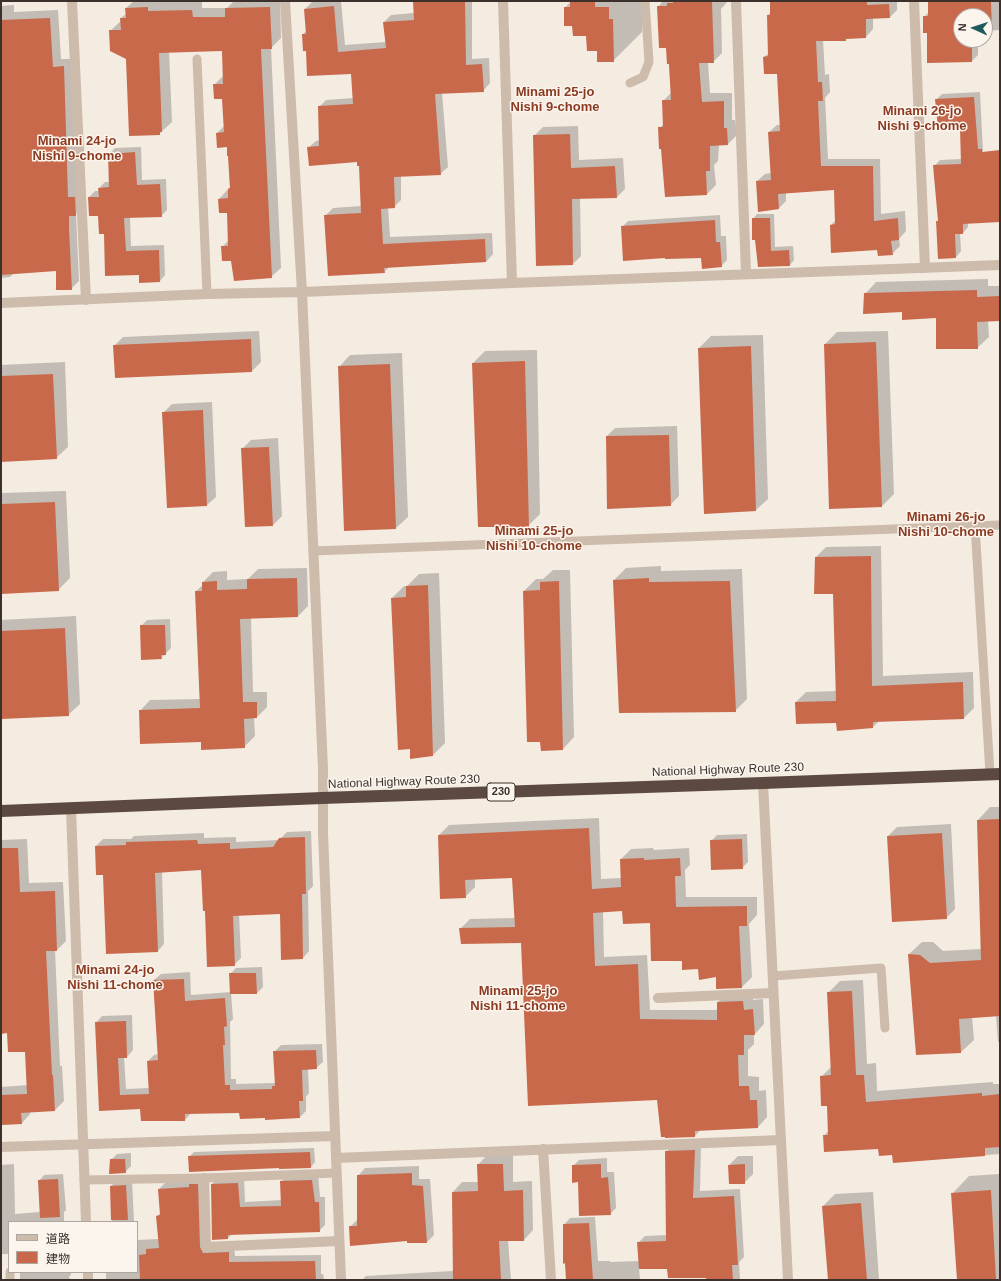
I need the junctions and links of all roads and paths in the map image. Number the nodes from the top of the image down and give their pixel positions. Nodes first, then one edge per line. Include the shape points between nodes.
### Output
1 (72, 1) edge
2 (285, 1) edge
3 (502, 1) edge
4 (645, 1) edge
5 (736, 1) edge
6 (914, 1) edge
7 (196, 60) dead end
8 (630, 83) dead end
9 (1000, 265) edge
10 (924, 268) junction
11 (746, 274) junction
12 (512, 283) junction
13 (302, 292) junction
14 (207, 294) junction
15 (86, 300) junction
16 (1, 303) edge
17 (1000, 524) edge
18 (975, 526) junction
19 (313, 551) junction
20 (995, 774) edge
21 (763, 783) junction
22 (322, 798) junction
23 (71, 808) junction
24 (1, 811) edge
25 (772, 976) junction
26 (773, 993) junction
27 (658, 998) dead end
28 (885, 1028) dead end
29 (335, 1136) junction
30 (781, 1140) junction
31 (82, 1144) junction
32 (1, 1147) edge
33 (543, 1150) junction
34 (336, 1158) junction
35 (336, 1173) junction
36 (204, 1178) junction
37 (84, 1180) junction
38 (86, 1221) edge
39 (339, 1241) junction
40 (341, 1280) edge
41 (551, 1280) edge
42 (788, 1280) edge

1 - 15 street
2 - 13 street
3 - 12 street
4 - 8 lane via 649,62 644,77
5 - 11 street
6 - 10 street
7 - 14 lane
9 - 10 street
10 - 11 street
11 - 12 street
12 - 13 street
13 - 14 street
13 - 19 street
14 - 15 street
15 - 16 street
17 - 18 lane
18 - 19 lane
18 - 20 lane
19 - 22 street via 323,769
20 - 21 highway, National Highway Route 230 / 230
21 - 22 highway, National Highway Route 230 / 230
21 - 25 street
22 - 23 highway, National Highway Route 230 / 230
22 - 29 street
23 - 24 highway, National Highway Route 230 / 230
23 - 31 street
25 - 26 street
25 - 28 lane via 881,968
26 - 27 street
26 - 30 street
29 - 31 street
29 - 34 street
30 - 33 street
30 - 42 street
31 - 32 street
31 - 37 street
33 - 34 street
33 - 41 street
34 - 35 street
35 - 36 lane
35 - 39 street
36 - 37 lane
36 - 39 street via 206,1247
37 - 38 street
39 - 40 street

